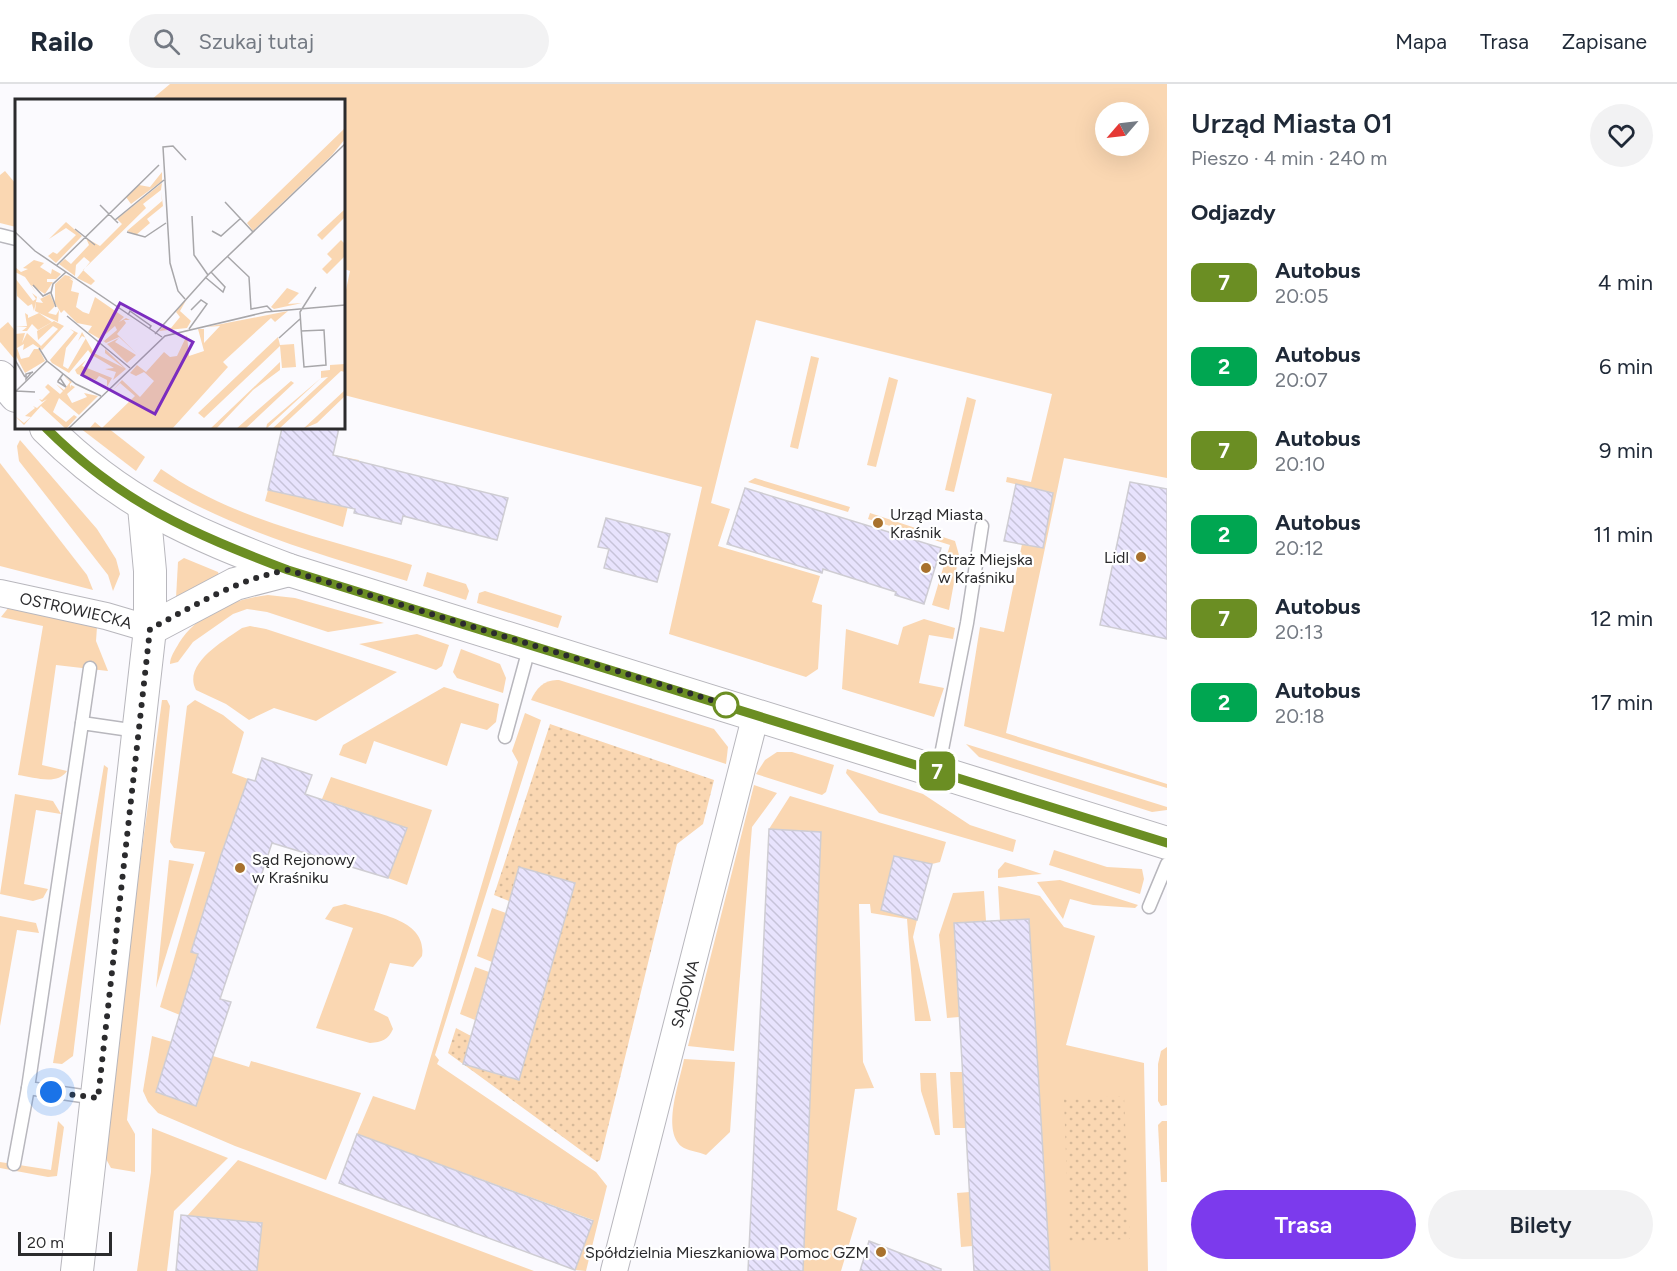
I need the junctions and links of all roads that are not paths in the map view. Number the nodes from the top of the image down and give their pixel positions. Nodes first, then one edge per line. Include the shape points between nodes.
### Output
1 (0, 235) edge
2 (15, 239) edge
3 (0, 378) edge
4 (15, 395) edge
5 (47, 429) edge
6 (144, 507) junction
7 (982, 526) dead end
8 (288, 570) junction
9 (0, 593) edge
10 (150, 629) junction
11 (530, 644) junction
12 (90, 668) dead end
13 (756, 714) junction
14 (82, 723) junction
15 (138, 731) junction
16 (505, 737) dead end
17 (938, 771) junction
18 (1167, 843) edge
19 (1167, 864) edge
20 (1149, 907) dead end
21 (28, 1088) junction
22 (98, 1098) junction
23 (14, 1164) dead end
24 (77, 1271) edge
25 (614, 1271) edge

1 - 2 lane
3 - 4 street
5 - 6 street via 86,465
6 - 8 street via 190,531
6 - 10 street
7 - 17 lane
8 - 10 street via 235,584
8 - 11 street
9 - 10 street, OSTROWIECKA
10 - 15 street
11 - 13 street
11 - 16 lane
12 - 14 lane
13 - 17 street
13 - 25 street, SĄDOWA
14 - 15 lane
14 - 21 lane
15 - 22 street
17 - 18 street
19 - 20 lane
21 - 22 lane
21 - 23 lane
22 - 24 street

